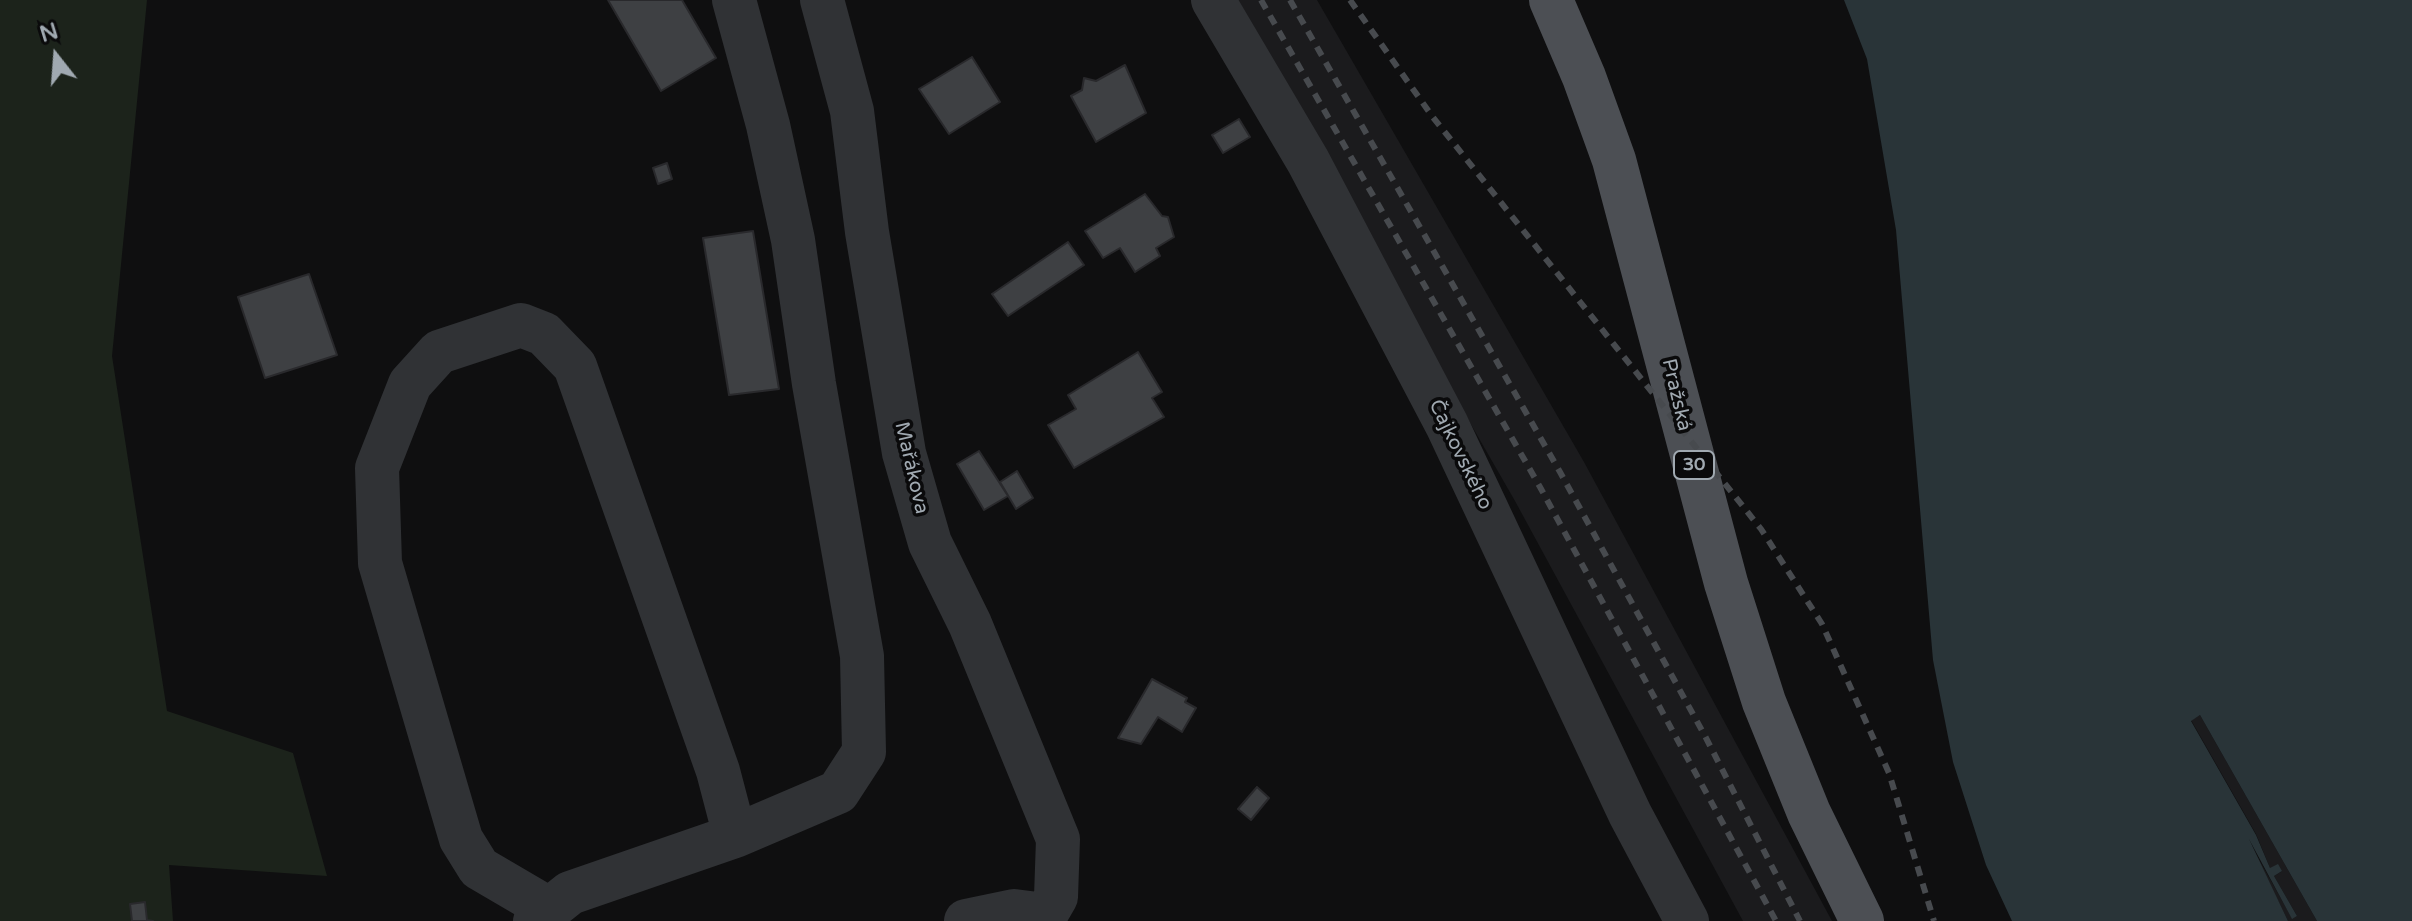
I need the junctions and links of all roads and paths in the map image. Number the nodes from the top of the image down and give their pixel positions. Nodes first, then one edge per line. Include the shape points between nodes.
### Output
1 (734, 0) edge
2 (822, 0) edge
3 (1213, 0) edge
4 (1551, 0) edge
5 (735, 836) junction
6 (542, 915) edge
7 (1044, 918) edge
8 (966, 921) edge
9 (1687, 921) edge
10 (1862, 921) edge

1 - 5 street via 793,240 862,656 864,752 838,792
2 - 7 street, Mařákova via 852,111 904,453 930,543 970,624 1058,839 1056,897
3 - 9 street, Čajkovského via 1308,161 1447,425 1630,814
4 - 10 main road, Pražská / 30 via 1614,160 1722,568 1764,702 1809,813
5 - 6 street via 570,893
5 - 6 street via 718,771 575,366 544,334 521,325 439,352 410,384 377,468 380,563 461,839 479,868
7 - 8 street, Mařákova via 1014,911

